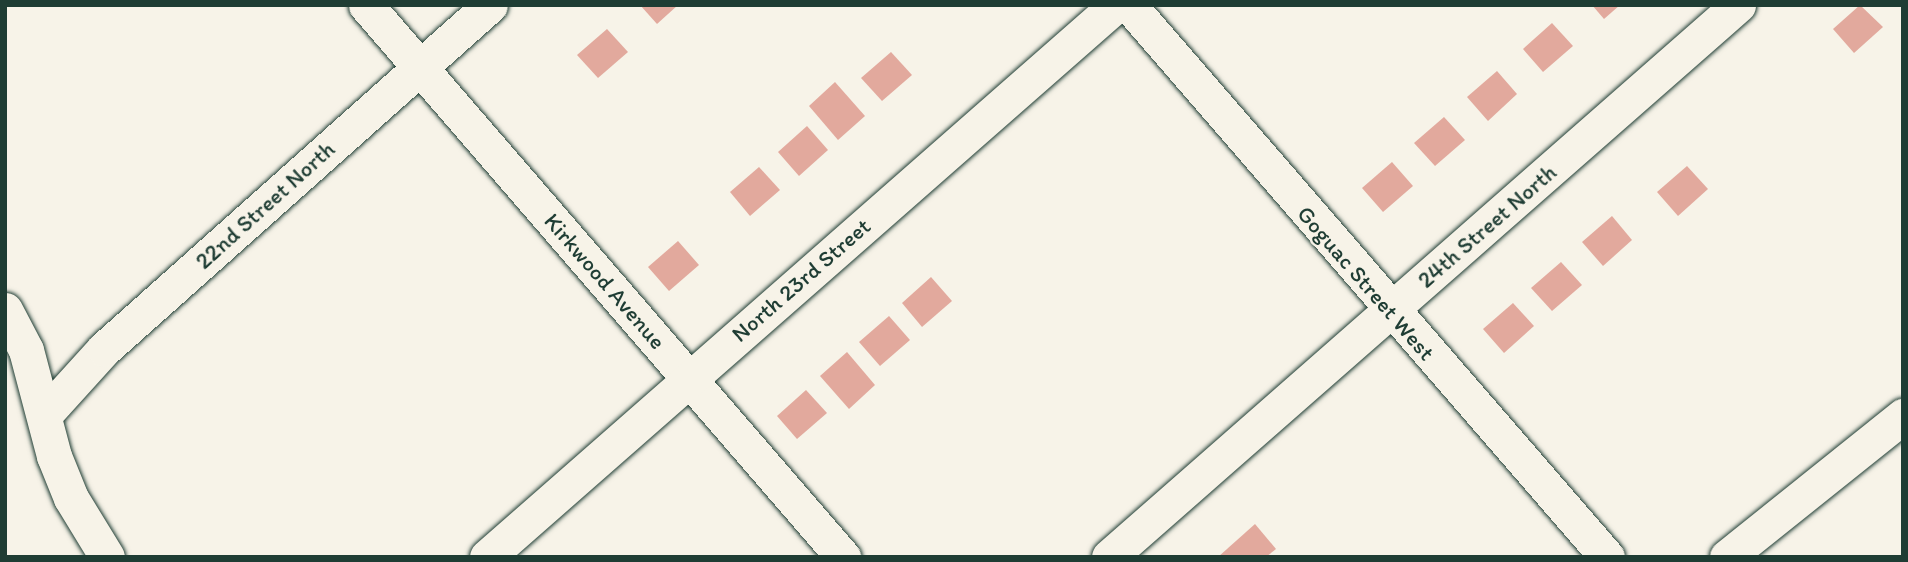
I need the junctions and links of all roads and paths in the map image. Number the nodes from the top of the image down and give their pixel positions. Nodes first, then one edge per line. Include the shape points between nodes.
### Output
1 (366, 5) edge
2 (490, 5) edge
3 (1116, 5) edge
4 (1129, 5) edge
5 (1738, 5) edge
6 (420, 66) junction
7 (5, 310) edge
8 (1389, 311) junction
9 (688, 378) junction
10 (46, 412) junction
11 (1903, 416) edge
12 (107, 557) edge
13 (487, 557) edge
14 (843, 557) edge
15 (1109, 557) edge
16 (1607, 557) edge
17 (1727, 557) edge

1 - 6 street, Kirkwood Avenue
2 - 6 street, 22nd Street North
3 - 9 street, North 23rd Street
4 - 8 street, Goguac Street West
5 - 8 street, 24th Street North
6 - 9 street, Kirkwood Avenue
6 - 10 street, 22nd Street North via 104,349
7 - 10 street via 26,350
8 - 15 street, 24th Street North
8 - 16 street, Goguac Street West
9 - 13 street, North 23rd Street
9 - 14 street, Kirkwood Avenue
10 - 12 street via 54,456 71,498
11 - 17 street

